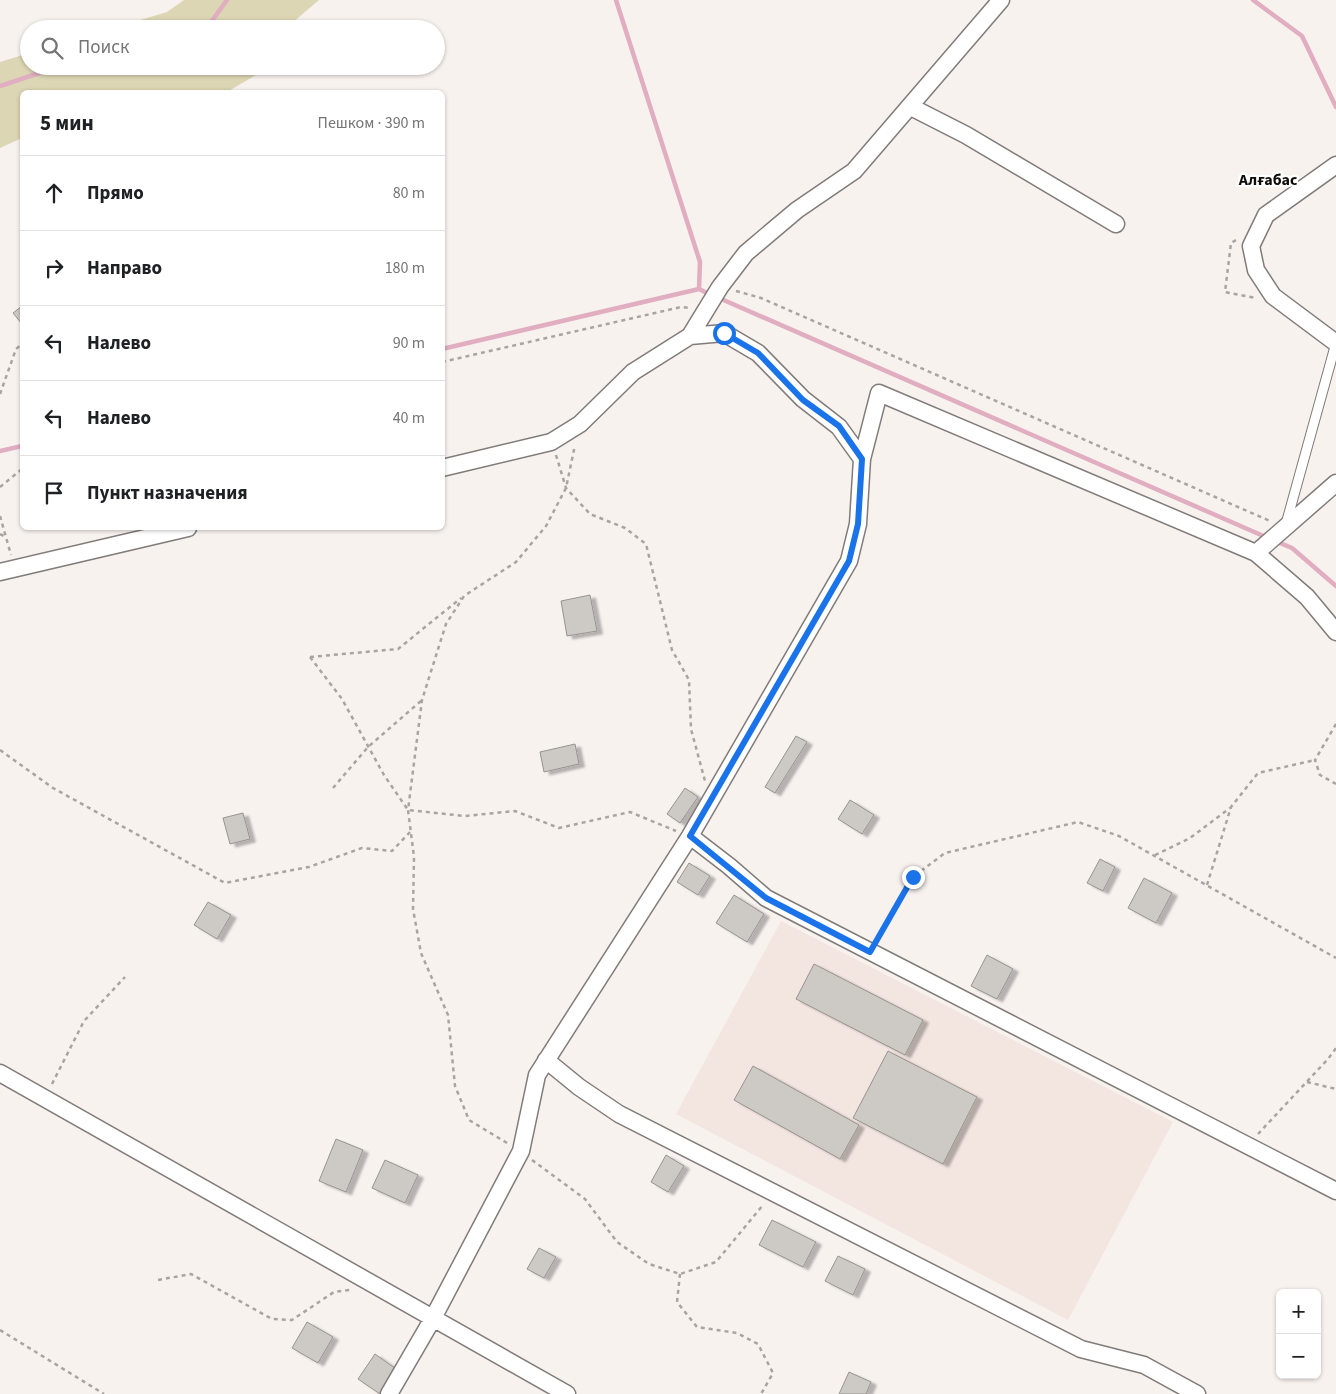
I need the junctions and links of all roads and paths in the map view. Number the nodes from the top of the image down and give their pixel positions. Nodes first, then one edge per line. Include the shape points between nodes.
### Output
1 (1001, 0) edge
2 (910, 108) junction
3 (1336, 165) edge
4 (1116, 224) dead end
5 (720, 287) junction
6 (706, 309) junction
7 (690, 336) junction
8 (1336, 343) edge
9 (20, 346) edge
10 (445, 361) edge
11 (0, 394) edge
12 (580, 424) junction
13 (551, 442) junction
14 (862, 459) junction
15 (445, 467) edge
16 (20, 471) edge
17 (1336, 483) edge
18 (0, 487) edge
19 (566, 488) junction
20 (0, 516) edge
21 (1285, 528) junction
22 (179, 530) edge
23 (0, 534) edge
24 (6, 537) junction
25 (1256, 553) junction
26 (7, 570) edge
27 (464, 596) junction
28 (1336, 632) edge
29 (422, 700) junction
30 (1336, 724) edge
31 (368, 748) junction
32 (0, 750) edge
33 (1315, 760) junction
34 (1336, 784) edge
35 (333, 788) dead end
36 (710, 801) junction
37 (1232, 807) junction
38 (408, 810) junction
39 (410, 832) junction
40 (690, 836) junction
41 (1154, 856) junction
42 (1206, 885) junction
43 (870, 952) junction
44 (1336, 958) edge
45 (125, 978) dead end
46 (1336, 1048) edge
47 (546, 1060) junction
48 (0, 1073) edge
49 (1307, 1082) junction
50 (1336, 1089) edge
51 (44, 1098) junction
52 (1246, 1145) junction
53 (521, 1152) junction
54 (1336, 1191) edge
55 (773, 1192) junction
56 (680, 1274) junction
57 (158, 1280) dead end
58 (351, 1290) dead end
59 (432, 1320) junction
60 (0, 1330) edge
61 (104, 1394) edge
62 (389, 1394) edge
63 (567, 1394) edge
64 (761, 1394) edge
65 (1197, 1394) edge

1 - 2 street
2 - 4 street via 966,135
2 - 5 street via 854,171 797,210 746,254
3 - 8 street via 1266,215 1251,246 1256,270 1273,296
5 - 6 street
5 - 21 path via 762,298
6 - 7 street
6 - 10 path via 681,307
7 - 12 street via 633,372
7 - 14 street via 724,333 758,353 803,400 839,426
8 - 21 lane
9 - 11 path
12 - 13 street
12 - 19 path
13 - 15 street
13 - 19 path
14 - 25 street via 879,394
14 - 36 street via 858,524 849,561
16 - 18 path
17 - 21 street
19 - 27 path via 546,526 516,562
19 - 36 path via 590,514 625,528 646,544 672,650 689,680 691,729
20 - 24 path
21 - 25 street
22 - 26 street
23 - 24 path
24 - 26 path
25 - 28 street via 1307,596
27 - 29 path via 446,624
27 - 31 path via 398,649 310,657 342,699
29 - 31 path
29 - 38 path
30 - 33 path
31 - 35 path
31 - 38 path
32 - 39 path via 53,788 225,883 309,867 362,848 392,851
33 - 34 path via 1320,775
33 - 37 path via 1258,773
36 - 40 street
37 - 41 path via 1190,838
37 - 42 path
38 - 39 path
38 - 40 path via 465,816 514,812 559,828 630,812
39 - 53 path via 414,856 413,910 421,953 448,1015 455,1086 469,1120
40 - 43 street via 766,898
40 - 47 street
41 - 42 path
41 - 43 path via 1119,836 1078,822 945,853 913,877
42 - 44 path
43 - 52 street
45 - 51 path via 84,1021
46 - 49 path
47 - 53 street via 536,1075
47 - 55 street via 579,1088 619,1114
48 - 51 street
49 - 50 path
49 - 52 path
51 - 59 street
52 - 54 street
53 - 56 path via 585,1200 617,1242 649,1264
53 - 59 street
55 - 56 path via 716,1262
55 - 65 street via 1081,1349 1144,1365
56 - 64 path via 677,1302 697,1328 737,1333 758,1344 773,1373
57 - 58 path via 191,1274 272,1320 292,1320 334,1292
59 - 62 street
59 - 63 street
60 - 61 path

